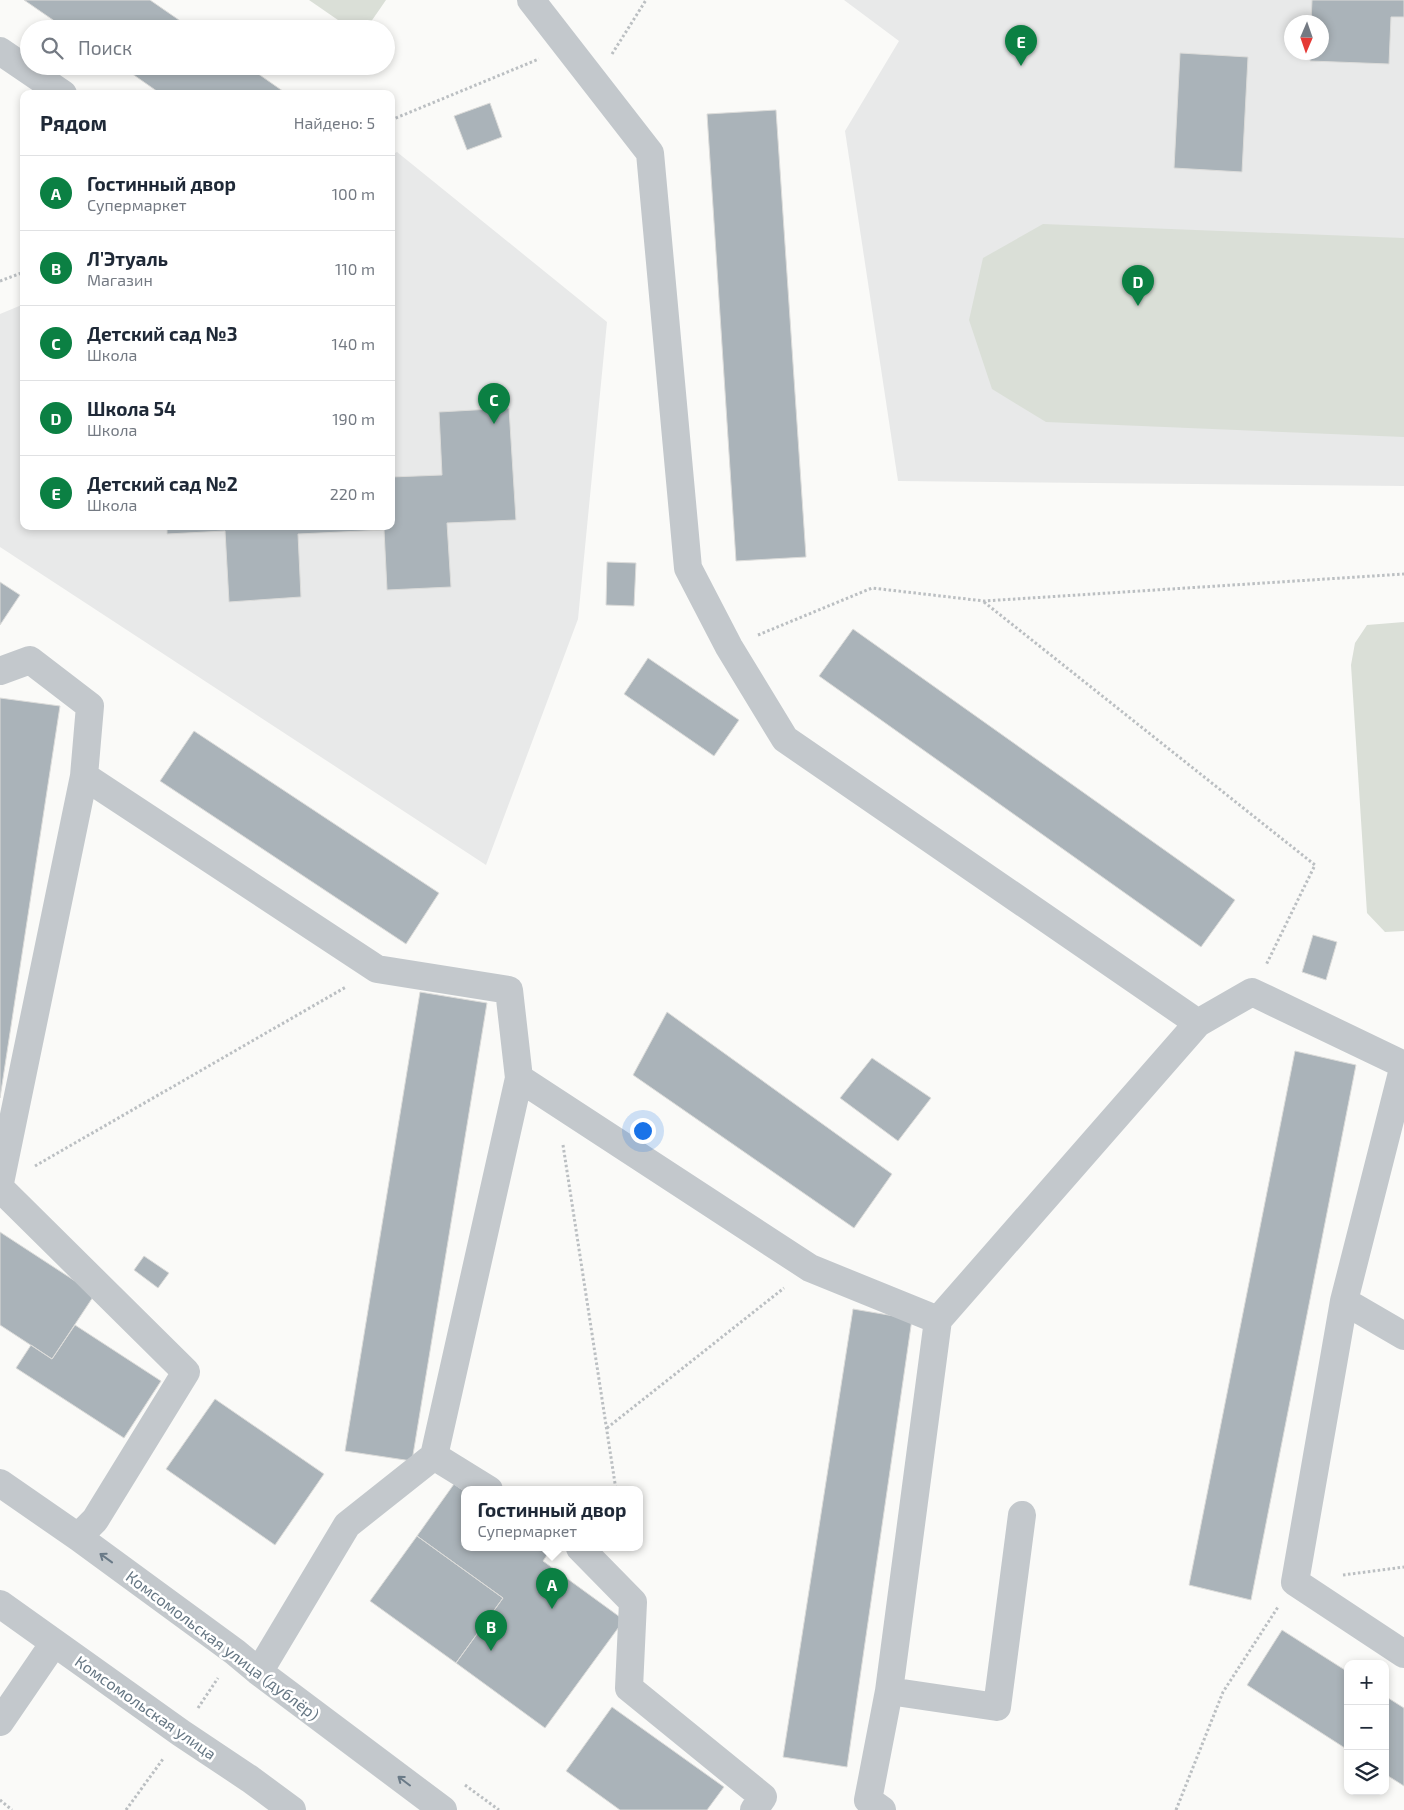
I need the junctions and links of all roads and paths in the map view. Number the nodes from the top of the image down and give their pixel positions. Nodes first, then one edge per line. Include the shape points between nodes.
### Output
1 (531, 0) edge
2 (646, 0) edge
3 (568, 47) junction
4 (0, 51) edge
5 (20, 65) edge
6 (35, 75) edge
7 (594, 81) junction
8 (57, 90) edge
9 (395, 118) edge
10 (20, 274) edge
11 (0, 281) edge
12 (1404, 574) edge
13 (984, 601) junction
14 (729, 646) junction
15 (0, 671) edge
16 (84, 776) junction
17 (377, 968) junction
18 (1252, 992) junction
19 (1198, 1023) junction
20 (1404, 1065) edge
21 (519, 1078) junction
22 (556, 1102) junction
23 (34, 1167) dead end
24 (0, 1183) edge
25 (0, 1188) edge
26 (810, 1268) junction
27 (1344, 1301) junction
28 (938, 1320) junction
29 (1404, 1336) edge
30 (606, 1428) junction
31 (434, 1456) junction
32 (0, 1483) edge
33 (483, 1486) edge
34 (615, 1486) edge
35 (1022, 1515) dead end
36 (78, 1538) junction
37 (583, 1551) edge
38 (1404, 1567) edge
39 (1295, 1582) junction
40 (0, 1604) edge
41 (54, 1643) junction
42 (1404, 1654) edge
43 (259, 1672) junction
44 (889, 1691) junction
45 (0, 1722) edge
46 (0, 1800) edge
47 (12, 1810) edge
48 (292, 1810) edge
49 (443, 1810) edge
50 (754, 1810) edge
51 (882, 1810) edge
52 (1176, 1810) edge

1 - 3 street
2 - 7 path
3 - 7 street
3 - 9 path
4 - 5 street
6 - 8 street
7 - 14 street via 650,153 688,568
10 - 11 path
12 - 13 path
13 - 14 path via 872,588
13 - 18 path via 1315,865
14 - 19 street via 785,739
15 - 16 street via 30,660 90,706
16 - 17 street
16 - 24 street
17 - 21 street via 509,990
17 - 23 path
18 - 19 street
18 - 20 street
19 - 28 street
20 - 27 street
21 - 22 street
21 - 31 street
22 - 26 street
22 - 30 path
25 - 36 street via 186,1372 95,1520
26 - 28 street
26 - 30 path
27 - 29 street
27 - 39 street
28 - 44 street
30 - 34 path
31 - 33 street
31 - 43 street via 347,1525
32 - 36 street, Комсомольская улица (дублёр)
35 - 44 street via 997,1706
43 -> 36 street, Комсомольская улица (дублёр)
37 - 50 street via 633,1602 629,1688 763,1797
38 - 39 path
39 - 42 street
39 - 52 path via 1223,1692
40 - 41 street, Комсомольская улица
41 - 45 street
41 - 48 street, Комсомольская улица
49 -> 43 street, Комсомольская улица (дублёр)
44 - 51 street via 868,1800
46 - 47 path

